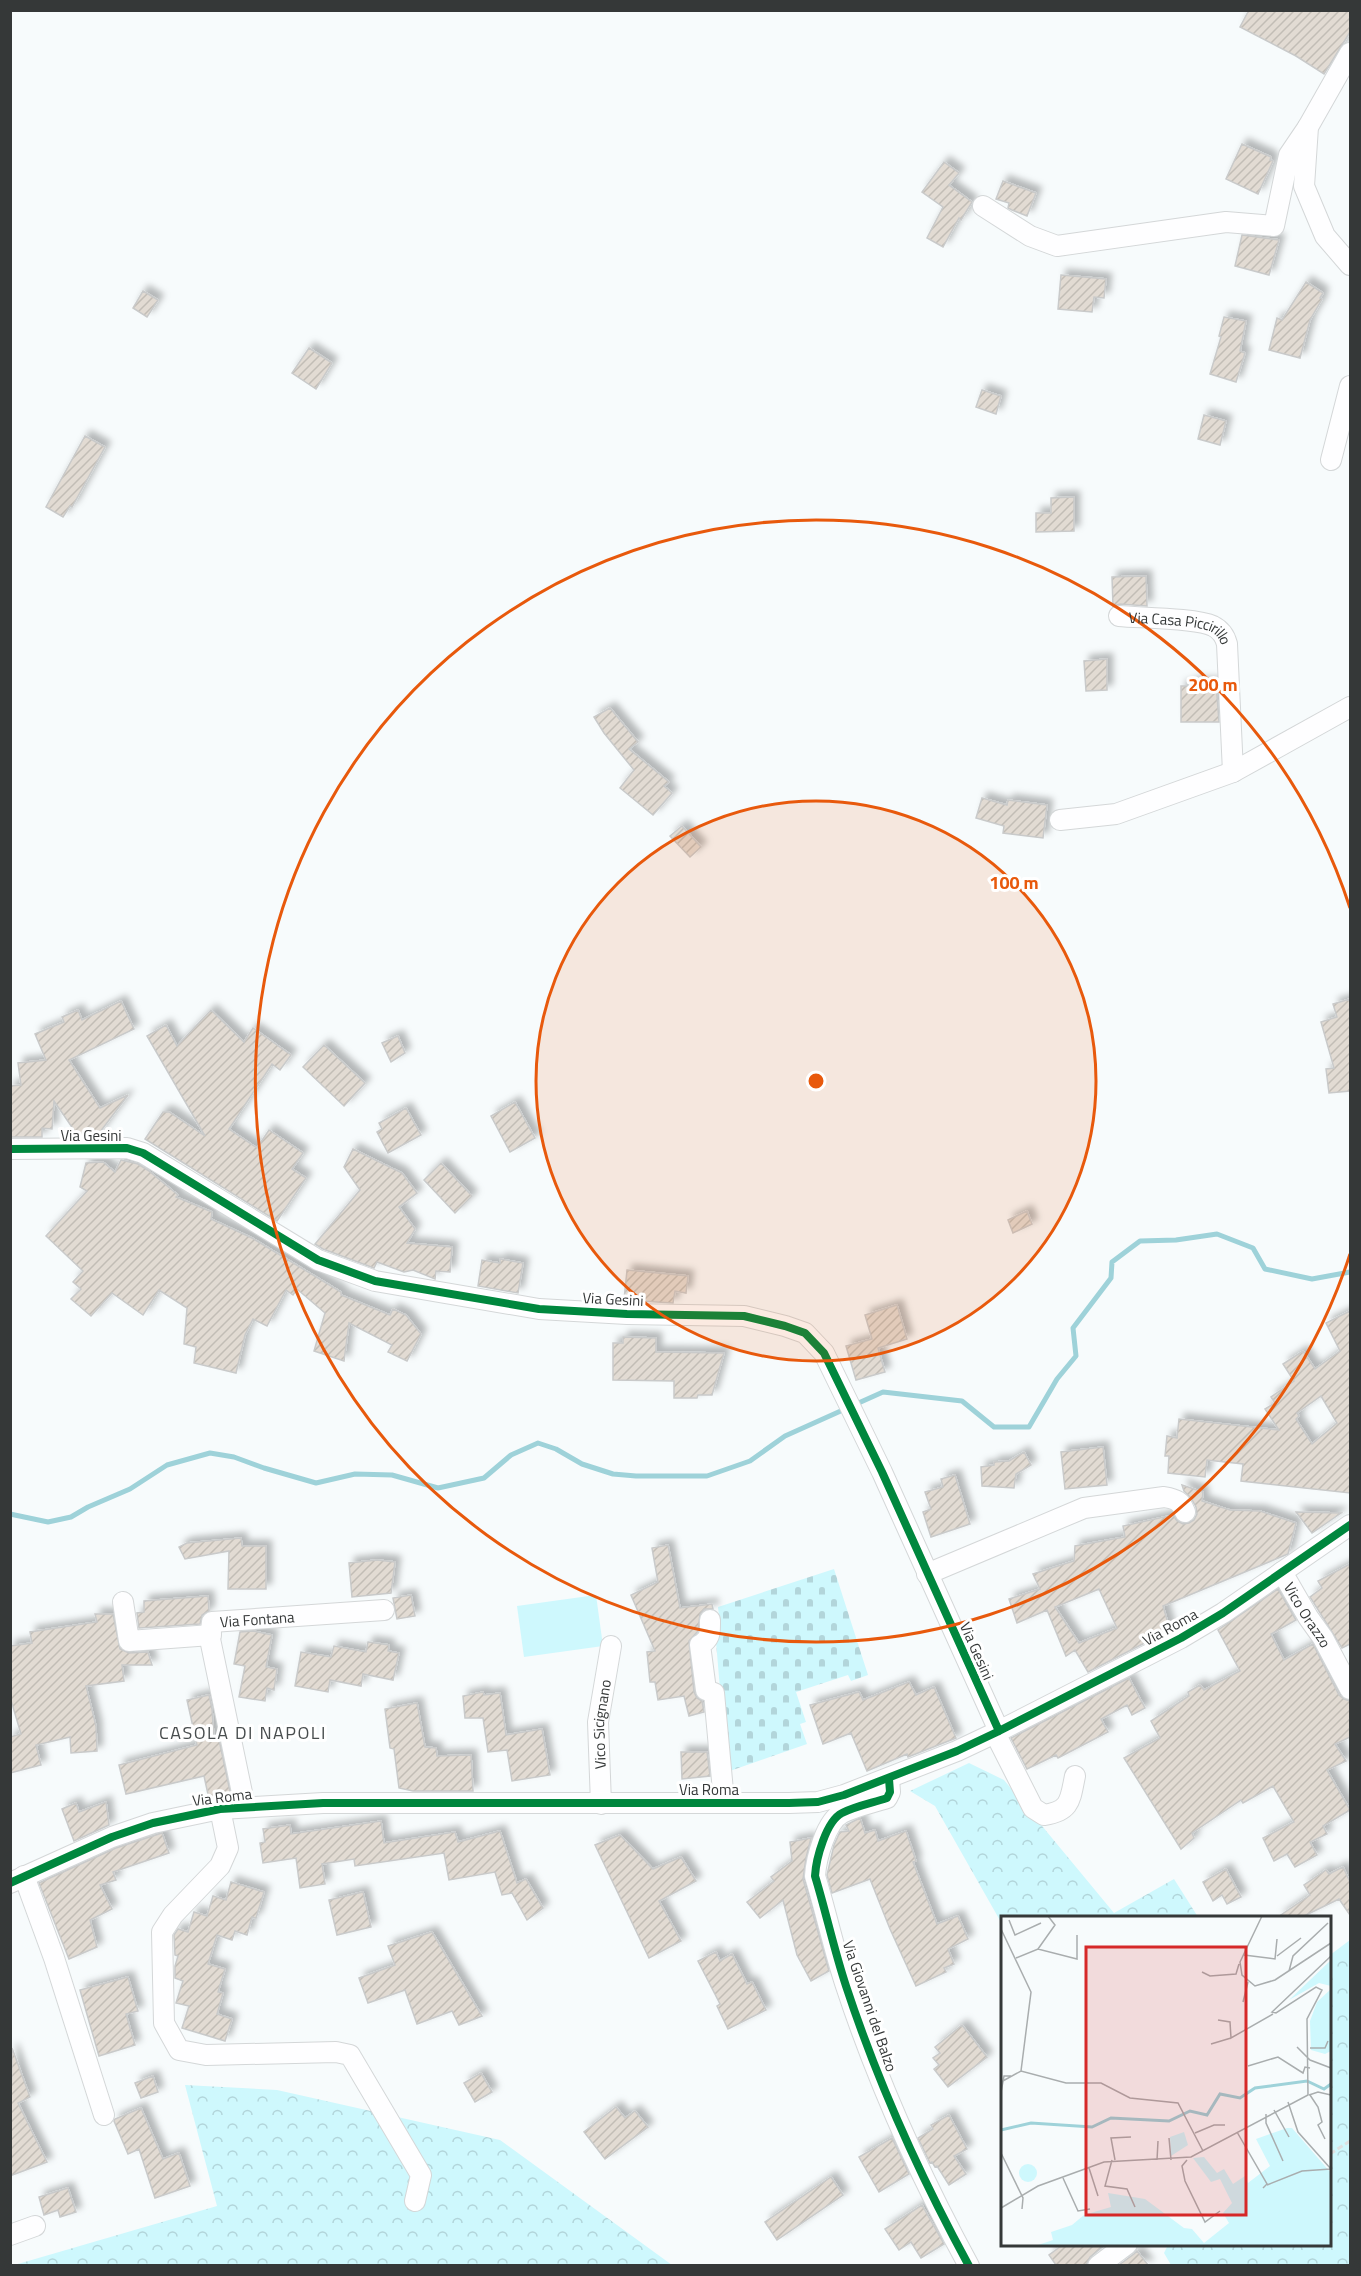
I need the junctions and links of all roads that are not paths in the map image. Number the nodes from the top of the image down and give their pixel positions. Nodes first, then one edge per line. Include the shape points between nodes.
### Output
1 (1348, 64) edge
2 (1308, 128) junction
3 (983, 206) dead end
4 (1350, 265) edge
5 (1350, 386) edge
6 (1331, 460) dead end
7 (1119, 616) dead end
8 (1350, 707) edge
9 (1233, 772) junction
10 (1060, 820) dead end
11 (10, 1149) edge
12 (1185, 1512) dead end
13 (1350, 1525) edge
14 (1282, 1572) junction
15 (927, 1574) junction
16 (123, 1602) dead end
17 (384, 1610) dead end
18 (710, 1620) dead end
19 (211, 1635) junction
20 (611, 1646) dead end
21 (1350, 1689) edge
22 (997, 1732) junction
23 (1075, 1776) dead end
24 (889, 1779) junction
25 (724, 1802) junction
26 (601, 1804) junction
27 (245, 1807) junction
28 (220, 1809) junction
29 (17, 1880) edge
30 (104, 2115) dead end
31 (415, 2201) dead end
32 (35, 2226) dead end
33 (10, 2235) edge
34 (1124, 2246) edge
35 (969, 2265) edge
36 (1098, 2265) edge

1 - 2 street
2 - 3 street via 1289,155 1274,226 1226,222 1057,246 1030,236
2 - 4 street via 1304,186 1325,236
5 - 6 street
7 - 9 street, Via Casa Piccirillo via 1202,623 1221,632 1227,644
8 - 9 street
9 - 10 street via 1116,814
11 - 15 street, Via Gesini via 127,1148 143,1153 318,1260 375,1281 539,1308 744,1316 806,1333 824,1353
12 - 15 street via 1174,1498 1164,1497 1084,1508
13 - 14 street, Via Roma
14 - 21 street, Vico Orazzo
14 - 22 street, Via Roma via 1181,1638
15 - 22 street, Via Gesini
16 - 19 street via 129,1641
17 - 19 street, Via Fontana via 212,1622
18 - 25 street via 710,1636 700,1645 706,1690 714,1693
19 - 27 street, Via Fontana
20 - 26 street, Vico Sicignano via 598,1722
22 - 23 street, Via Gesini via 1033,1808 1044,1815 1064,1809 1070,1801
22 - 24 street, Via Roma
24 - 25 street, Via Roma via 819,1802
24 - 35 street, Via Giovanni del Balzo via 887,1798 832,1821 816,1860 815,1876 846,1985 890,2104 934,2202
25 - 26 street, Via Roma
26 - 27 street, Via Roma via 323,1803
27 - 28 street, Via Roma
28 - 29 street, Via Roma via 112,1837
28 - 31 street via 228,1848 220,1866 162,1932 164,2023 179,2050 206,2055 350,2055 421,2175
29 - 30 street via 54,1958
32 - 33 street
34 - 36 street

